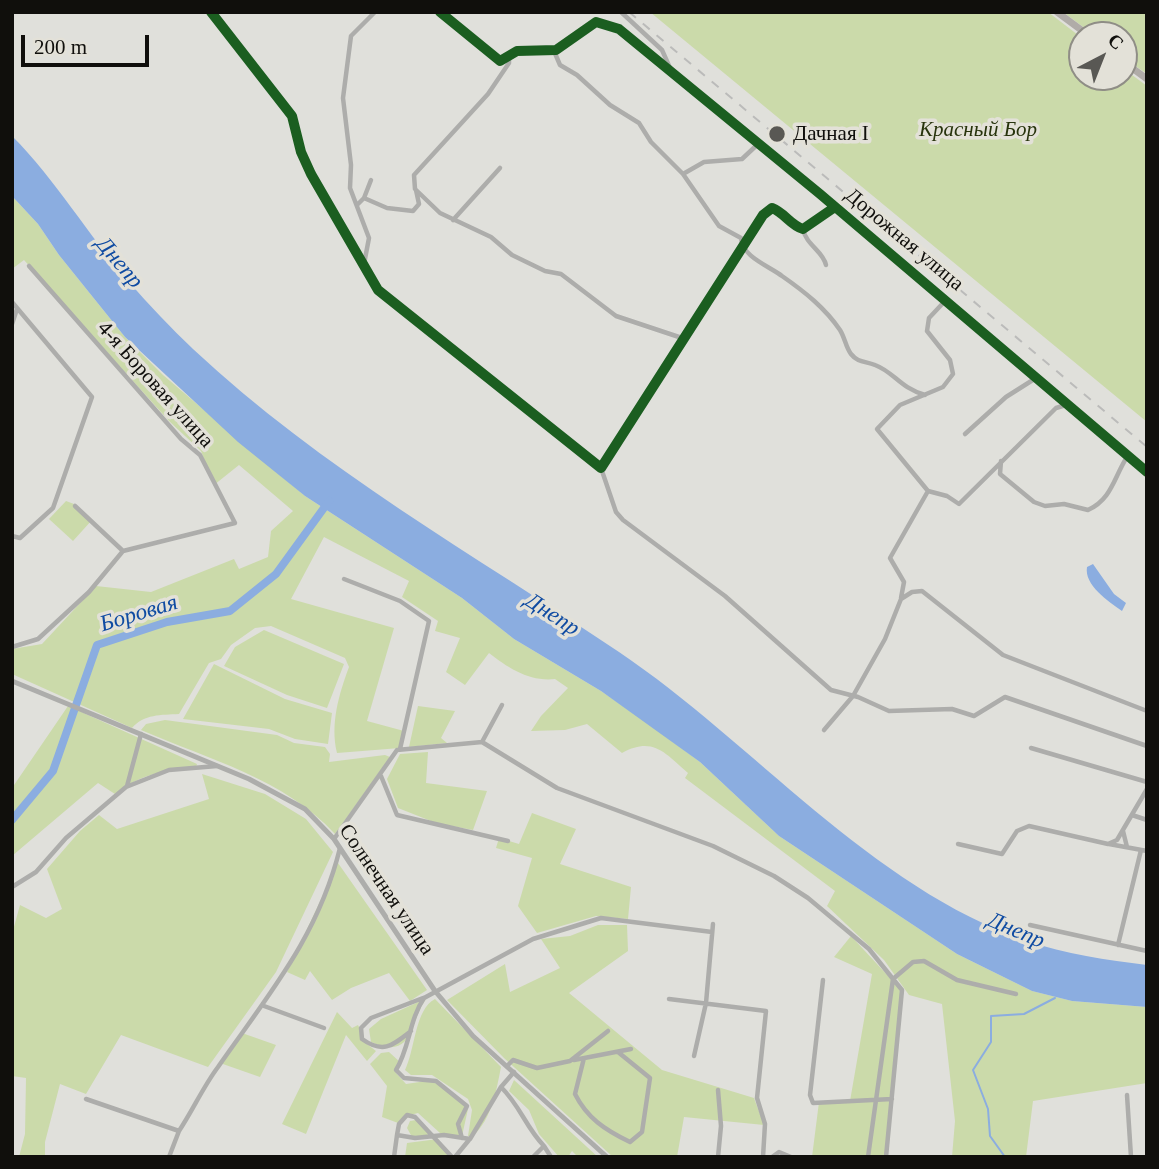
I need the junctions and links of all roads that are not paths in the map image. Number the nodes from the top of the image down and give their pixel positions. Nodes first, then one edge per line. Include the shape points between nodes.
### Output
1 (211, 12) edge
2 (375, 12) edge
3 (440, 12) edge
4 (621, 12) edge
5 (554, 51) junction
6 (509, 58) junction
7 (671, 68) junction
8 (758, 144) junction
9 (500, 168) dead end
10 (683, 174) junction
11 (371, 180) dead end
12 (415, 189) junction
13 (364, 198) junction
14 (357, 205) junction
15 (835, 207) junction
16 (453, 220) junction
17 (803, 229) junction
18 (741, 245) junction
19 (364, 264) junction
20 (826, 265) dead end
21 (29, 266) dead end
22 (944, 301) junction
23 (12, 302) edge
24 (17, 308) junction
25 (12, 324) edge
26 (682, 338) junction
27 (1036, 378) junction
28 (925, 395) junction
29 (1067, 404) junction
30 (965, 434) dead end
31 (1128, 457) junction
32 (1001, 461) junction
33 (601, 468) junction
34 (1147, 472) edge
35 (928, 491) junction
36 (75, 506) dead end
37 (12, 536) edge
38 (123, 551) junction
39 (344, 579) dead end
40 (901, 599) junction
41 (12, 647) edge
42 (12, 681) edge
43 (853, 696) junction
44 (502, 705) dead end
45 (1147, 711) edge
46 (824, 730) dead end
47 (141, 734) junction
48 (482, 742) junction
49 (1147, 746) edge
50 (1031, 748) dead end
51 (400, 749) junction
52 (218, 766) junction
53 (381, 776) junction
54 (1147, 782) edge
55 (126, 787) junction
56 (1147, 789) edge
57 (1132, 816) junction
58 (1147, 820) edge
59 (1122, 831) junction
60 (334, 839) junction
61 (508, 841) dead end
62 (958, 844) dead end
63 (1108, 844) junction
64 (340, 848) junction
65 (1127, 848) junction
66 (1144, 851) edge
67 (12, 887) edge
68 (713, 924) dead end
69 (1030, 925) dead end
70 (712, 932) junction
71 (1118, 945) junction
72 (1147, 951) edge
73 (893, 979) junction
74 (823, 980) dead end
75 (437, 992) junction
76 (1016, 994) dead end
77 (424, 998) junction
78 (669, 999) dead end
79 (706, 1003) junction
80 (264, 1006) junction
81 (324, 1028) dead end
82 (411, 1031) junction
83 (608, 1031) dead end
84 (631, 1049) dead end
85 (618, 1052) junction
86 (694, 1056) dead end
87 (584, 1058) junction
88 (570, 1061) junction
89 (507, 1066) junction
90 (514, 1072) junction
91 (501, 1087) junction
92 (718, 1090) dead end
93 (1127, 1095) dead end
94 (86, 1099) dead end
95 (892, 1099) junction
96 (878, 1100) junction
97 (179, 1131) junction
98 (397, 1135) junction
99 (433, 1135) junction
100 (462, 1138) junction
101 (470, 1139) junction
102 (544, 1146) junction
103 (169, 1157) edge
104 (394, 1157) edge
105 (454, 1157) edge
106 (533, 1157) edge
107 (551, 1157) edge
108 (607, 1157) edge
109 (718, 1157) edge
110 (763, 1157) edge
111 (772, 1157) edge
112 (791, 1157) edge
113 (868, 1157) edge
114 (886, 1157) edge
115 (1131, 1157) edge

1 - 19 street via 292,116 310,174
2 - 14 street via 351,36 345,72 345,134 350,188
3 - 6 street via 500,61
4 - 7 street via 662,50
5 - 6 street via 517,51
5 - 7 street, Дорожная улица via 600,21 634,39
5 - 10 street via 560,65 639,123
6 - 12 street via 488,94 414,175
7 - 8 street, Дорожная улица
8 - 10 street via 742,159 704,162
8 - 15 street, Дорожная улица
9 - 16 street
10 - 18 street via 719,226 741,238
11 - 13 street
12 - 13 street via 419,204 413,211 387,208
12 - 16 street
13 - 14 street
14 - 19 street via 369,238
15 - 17 street
15 - 22 street, Дорожная улица
16 - 26 street via 491,237 512,255 561,274 615,316
17 - 18 street via 772,208
17 - 20 street
18 - 26 street
18 - 28 street via 829,314 850,353 861,362 876,365 908,390
19 - 33 street via 379,290 412,319
21 - 38 street, 4-я Боровая улица via 200,456 235,523
22 - 27 street, Дорожная улица
22 - 28 street via 929,318 928,331 950,360 953,374 943,387
23 - 24 street
24 - 25 street
24 - 37 street via 92,397 53,508 32,530 20,538
26 - 33 street
27 - 29 street, Дорожная улица
27 - 30 street via 1006,397
28 - 35 street via 900,405 877,429
29 - 31 street, Дорожная улица
29 - 32 street via 1056,408
31 - 32 street via 1109,495 1088,510 1034,502 1000,474
31 - 34 street, Дорожная улица
32 - 35 street via 959,504
33 - 43 street via 623,520 725,596 831,690
35 - 40 street via 890,558 904,582
36 - 38 street
38 - 41 street via 89,592 38,639
39 - 51 street via 400,601 429,621
40 - 43 street
40 - 45 street via 922,591 1003,655
42 - 47 street, Солнечная улица
43 - 46 street
43 - 49 street via 890,711 952,709 974,716 1005,697
44 - 48 street
47 - 52 street, Солнечная улица
47 - 55 street
48 - 51 street
48 - 73 street via 557,789 713,846 774,876 837,921 869,949
50 - 54 street
51 - 53 street
52 - 55 street via 169,771
52 - 60 street, Солнечная улица via 287,798 312,815
53 - 60 street
53 - 61 street via 397,815
55 - 67 street via 66,838 36,872
56 - 57 street
57 - 58 street
57 - 59 street
59 - 63 street
59 - 65 street
60 - 64 street, Солнечная улица
62 - 63 street via 1002,854 1017,831 1029,826
63 - 65 street
64 - 75 street, Солнечная улица
64 - 80 street via 327,890 291,965
65 - 66 street
66 - 71 street
68 - 70 street
69 - 71 street
70 - 75 street via 601,918 534,939
70 - 79 street
71 - 72 street
73 - 76 street via 913,962 924,961 957,979
73 - 95 street via 902,990
73 - 96 street
74 - 96 street via 810,1095 813,1103
75 - 77 street
75 - 89 street, Солнечная улица via 473,1036
77 - 82 street via 415,1010
77 - 82 street via 371,1018 362,1028 362,1039 385,1048
78 - 79 street
79 - 86 street
79 - 110 street via 766,1011 757,1098 765,1124
80 - 81 street
80 - 97 street via 216,1068
82 - 100 street via 396,1070 404,1078 436,1081 467,1106 458,1124
83 - 88 street
84 - 85 street
85 - 87 street
85 - 87 street via 650,1077 642,1132 630,1142 584,1112 575,1094
87 - 88 street
88 - 89 street via 537,1068 513,1060
89 - 90 street, Солнечная улица
90 - 91 street
90 - 108 street, Солнечная улица
91 - 101 street
91 - 102 street via 519,1104 531,1133
92 - 109 street
93 - 115 street
94 - 97 street
95 - 96 street
95 - 114 street
96 - 113 street
97 - 103 street
98 - 99 street
98 - 99 street via 407,1115 415,1116
98 - 104 street
99 - 100 street
99 - 105 street
100 - 101 street
101 - 105 street
102 - 106 street
102 - 107 street
111 - 112 street via 779,1152

